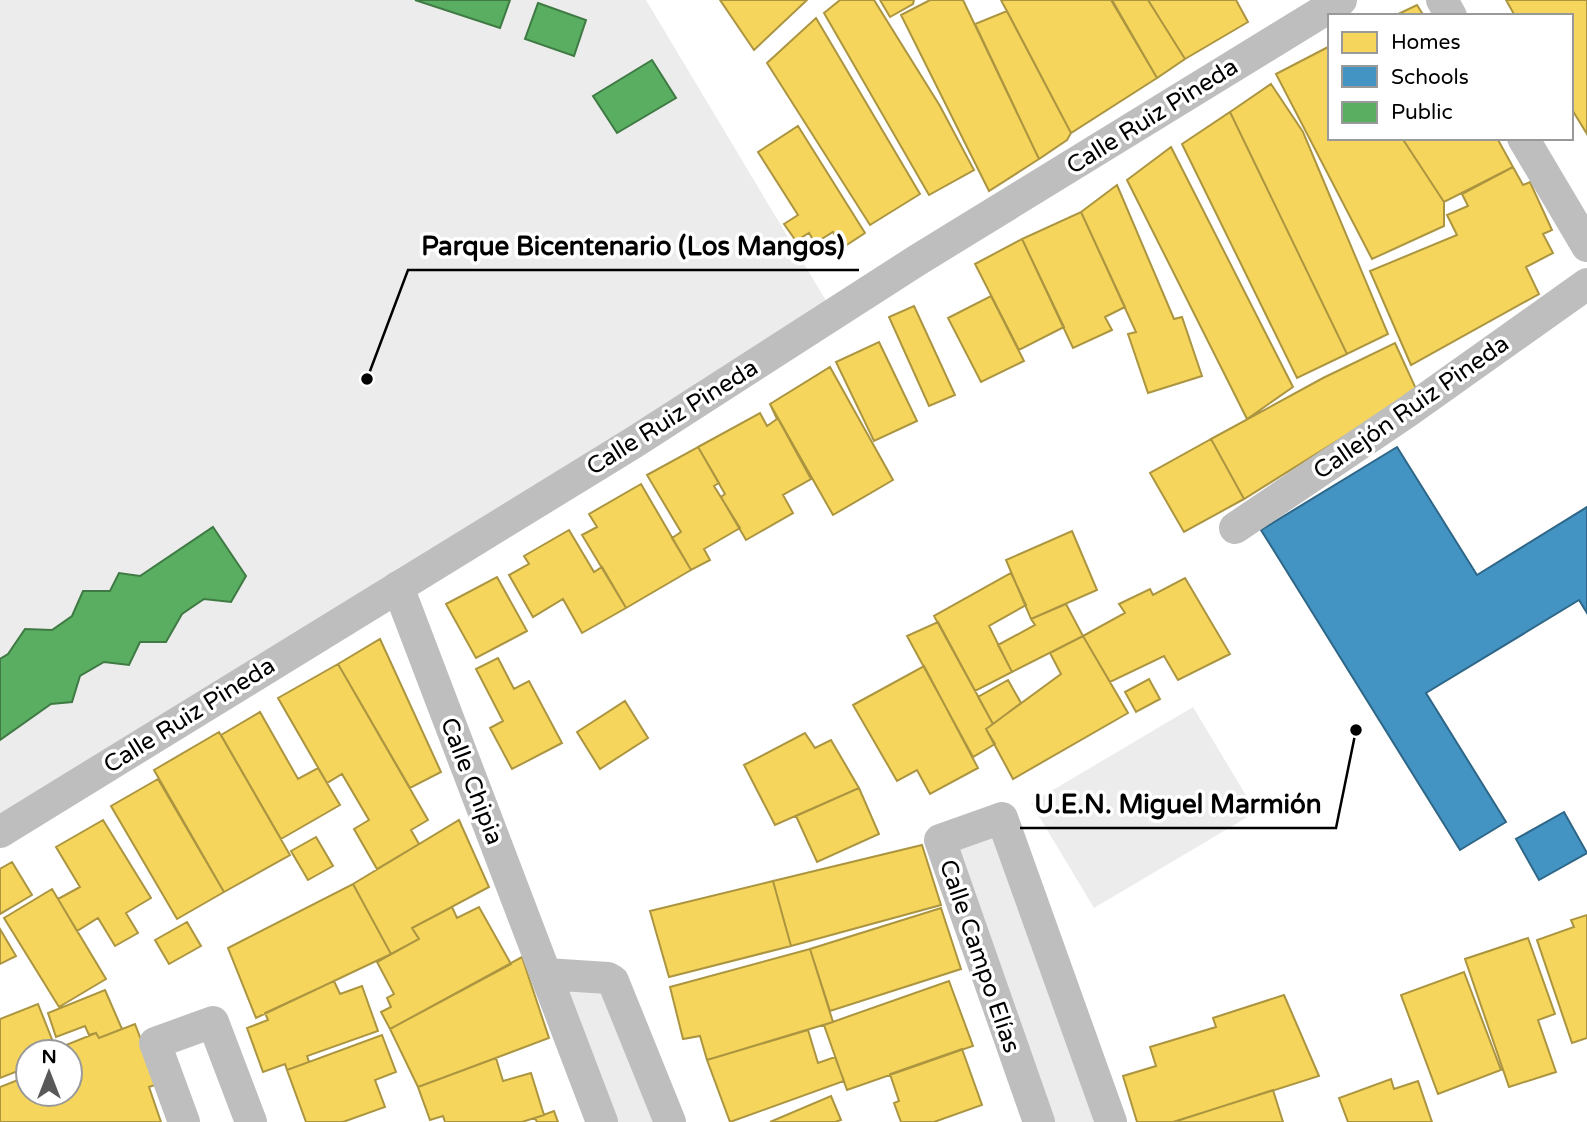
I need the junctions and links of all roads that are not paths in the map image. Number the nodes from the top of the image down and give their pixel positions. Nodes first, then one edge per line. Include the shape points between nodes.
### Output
1 (1341, 0) edge
2 (1524, 140) edge
3 (1587, 246) edge
4 (1587, 284) edge
5 (1235, 528) dead end
6 (398, 587) junction
7 (0, 832) edge
8 (546, 974) junction
9 (184, 1122) edge
10 (251, 1122) edge
11 (602, 1122) edge
12 (670, 1122) edge
13 (1039, 1122) edge
14 (1111, 1122) edge

1 - 6 street, Calle Ruiz Pineda
2 - 3 street
4 - 5 street, Callejón Ruiz Pineda
6 - 7 street, Calle Ruiz Pineda
6 - 8 street, Calle Chipia
8 - 11 street, Calle Chipia
8 - 12 street via 613,981
9 - 10 street via 155,1043 214,1022
13 - 14 street, Calle Campo Elías via 940,840 1002,818

